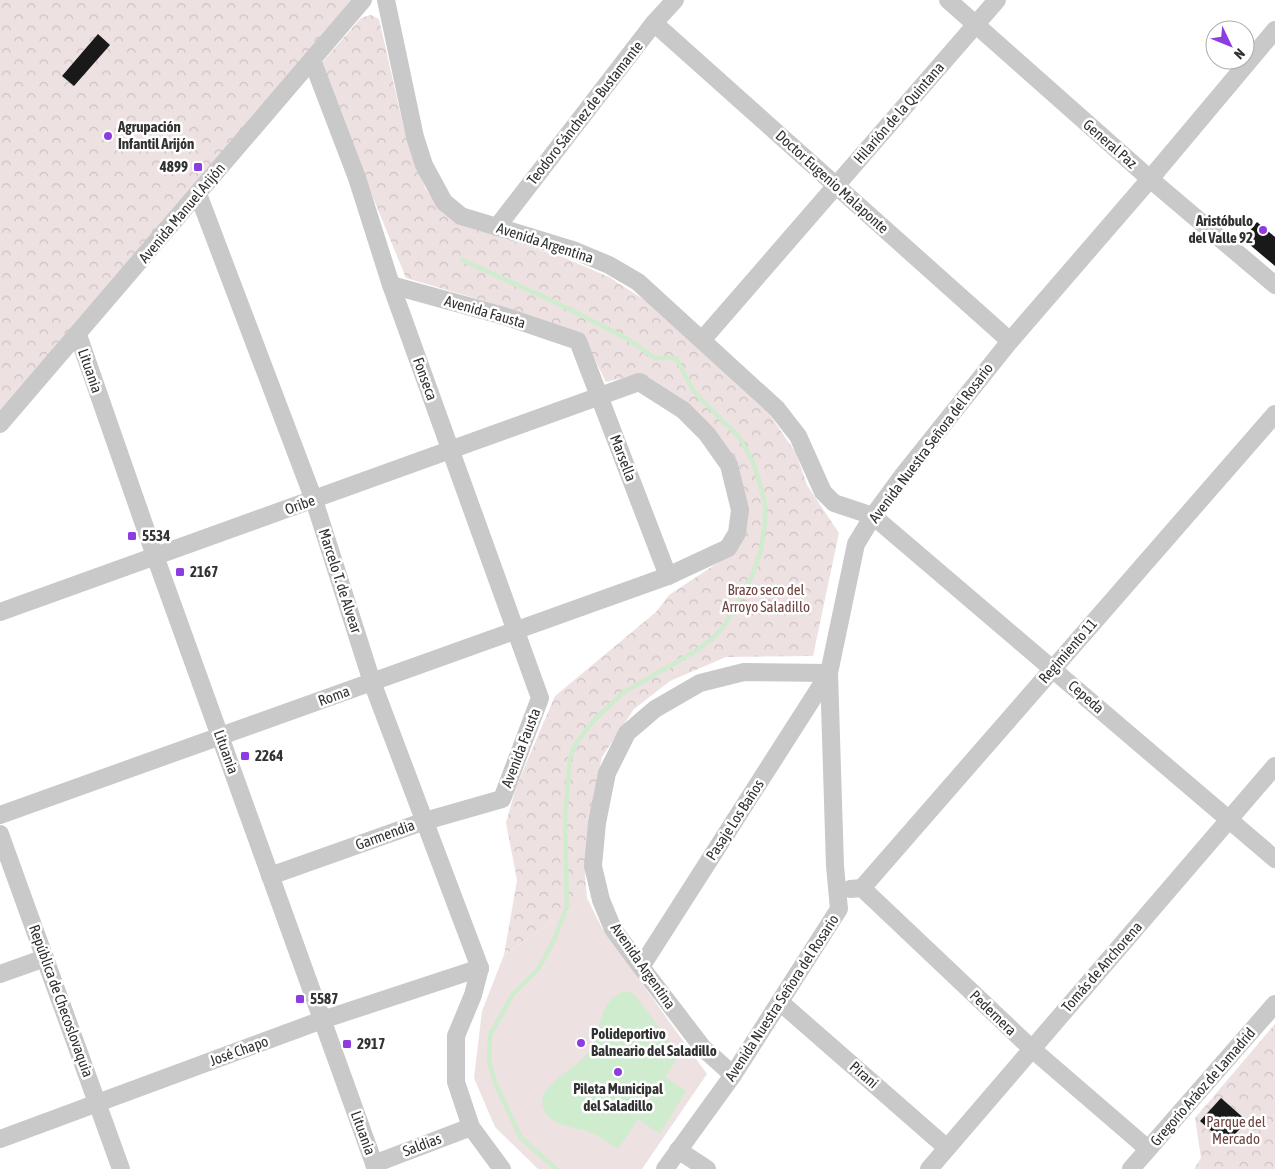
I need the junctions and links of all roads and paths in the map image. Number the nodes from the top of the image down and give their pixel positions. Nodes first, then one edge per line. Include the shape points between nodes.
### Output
1 (363, 0) edge
2 (386, 0) edge
3 (675, 0) edge
4 (948, 0) edge
5 (997, 0) edge
6 (654, 23) junction
7 (976, 24) junction
8 (1275, 30) edge
9 (312, 60) junction
10 (1150, 179) junction
11 (836, 186) junction
12 (198, 194) junction
13 (497, 227) junction
14 (391, 285) junction
15 (1275, 285) edge
16 (78, 335) junction
17 (703, 339) junction
18 (578, 341) joint
19 (1010, 341) junction
20 (599, 396) junction
21 (1275, 414) edge
22 (0, 424) edge
23 (450, 449) junction
24 (314, 500) junction
25 (873, 516) junction
26 (154, 556) junction
27 (668, 576) junction
28 (0, 612) edge
29 (516, 631) junction
30 (1053, 669) junction
31 (829, 673) junction
32 (372, 682) junction
33 (540, 698) joint
34 (220, 736) junction
35 (1275, 766) edge
36 (502, 799) joint
37 (0, 815) edge
38 (1229, 820) junction
39 (425, 821) junction
40 (0, 834) edge
41 (1275, 859) edge
42 (270, 876) junction
43 (862, 888) junction
44 (837, 890) junction
45 (45, 958) junction
46 (480, 968) junction
47 (641, 968) junction
48 (0, 974) edge
49 (780, 1002) junction
50 (1275, 1004) edge
51 (322, 1020) junction
52 (1032, 1049) junction
53 (733, 1075) junction
54 (98, 1103) junction
55 (471, 1127) junction
56 (0, 1139) edge
57 (948, 1148) junction
58 (1148, 1149) junction
59 (678, 1150) junction
60 (375, 1166) edge
61 (121, 1169) edge
62 (502, 1169) edge
63 (665, 1169) edge
64 (707, 1169) edge
65 (929, 1169) edge
66 (1131, 1169) edge

1 - 9 street, Avenida Manuel Arijón
2 - 13 street, Avenida Argentina via 415,137 434,186 444,202 461,216
3 - 6 street, Teodoro Sánchez de Bustamante
4 - 7 street, General Paz
5 - 7 street, Hilarión de la Quintana
6 - 11 street, Doctor Eugenio Malaponte
6 - 13 street, Teodoro Sánchez de Bustamante
7 - 10 street, General Paz
7 - 11 street, Hilarión de la Quintana
8 - 10 street, Avenida Nuestra Señora del Rosario
9 - 12 street, Avenida Manuel Arijón
9 - 14 street, Fonseca via 358,178
10 - 15 street, General Paz
10 - 19 street, Avenida Nuestra Señora del Rosario
11 - 17 street, Hilarión de la Quintana
11 - 19 street, Doctor Eugenio Malaponte
12 - 16 street, Avenida Manuel Arijón
12 - 24 street, Marcelo T. de Alvear
13 - 17 street, Avenida Argentina via 573,250 609,265 638,282
14 - 18 street, Avenida Fausta via 504,316
14 - 23 street, Fonseca
16 - 22 street, Avenida Manuel Arijón
16 - 26 street, Lituania
17 - 25 street, Avenida Argentina via 777,409 798,436 823,492 834,503
18 - 20 street, Marsella
19 - 25 street, Avenida Nuestra Señora del Rosario
20 - 23 street, Oribe
20 - 27 street, Marsella
20 - 27 street via 639,382 683,410 707,434 730,465 740,510 737,533 728,548
21 - 30 street, Regimiento 11
23 - 24 street, Oribe
23 - 29 street, Fonseca
24 - 26 street, Oribe
24 - 32 street, Marcelo T. de Alvear
25 - 30 street, Cepeda
25 - 31 street, Avenida Nuestra Señora del Rosario via 856,544
26 - 28 street, Oribe
26 - 34 street, Lituania
27 - 29 street, Roma
29 - 32 street, Roma
29 - 33 street, Fonseca
30 - 38 street, Cepeda
30 - 43 street, Regimiento 11
31 - 44 street, Avenida Nuestra Señora del Rosario
31 - 47 street, Pasaje Los Baños
31 - 47 street, Avenida Argentina via 744,672 700,683 654,709 628,733 607,773 593,866 601,900 613,929
32 - 34 street, Roma
32 - 39 street, Marcelo T. de Alvear
33 - 36 street, Avenida Fausta
34 - 37 street, Roma
34 - 42 street, Lituania
35 - 38 street, Tomás de Anchorena
36 - 39 street, Garmendia
38 - 41 street, Cepeda
38 - 52 street, Tomás de Anchorena
39 - 42 street, Garmendia
39 - 46 street, Marcelo T. de Alvear
40 - 45 street, República de Checoslovaquia
42 - 51 street, Lituania
43 - 44 street
43 - 52 street, Pedernera
44 - 49 street, Avenida Nuestra Señora del Rosario via 839,909
45 - 48 street
45 - 54 street, República de Checoslovaquia
46 - 51 street, José Chapo
46 - 55 street via 473,996 456,1036 456,1082
47 - 53 street, Avenida Argentina via 703,1048
49 - 53 street, Avenida Nuestra Señora del Rosario
49 - 57 street, Pirani
50 - 58 street, Gregorio Aráoz de Lamadrid
51 - 54 street, José Chapo
51 - 60 street, Lituania
52 - 57 street, Tomás de Anchorena
52 - 58 street, Pedernera
53 - 59 street, Avenida Nuestra Señora del Rosario
54 - 56 street, José Chapo
54 - 61 street, República de Checoslovaquia
55 - 60 street, Saldias
55 - 62 street
57 - 65 street, Tomás de Anchorena
58 - 66 street, Gregorio Aráoz de Lamadrid
59 - 63 street, Avenida Nuestra Señora del Rosario
59 - 64 street

